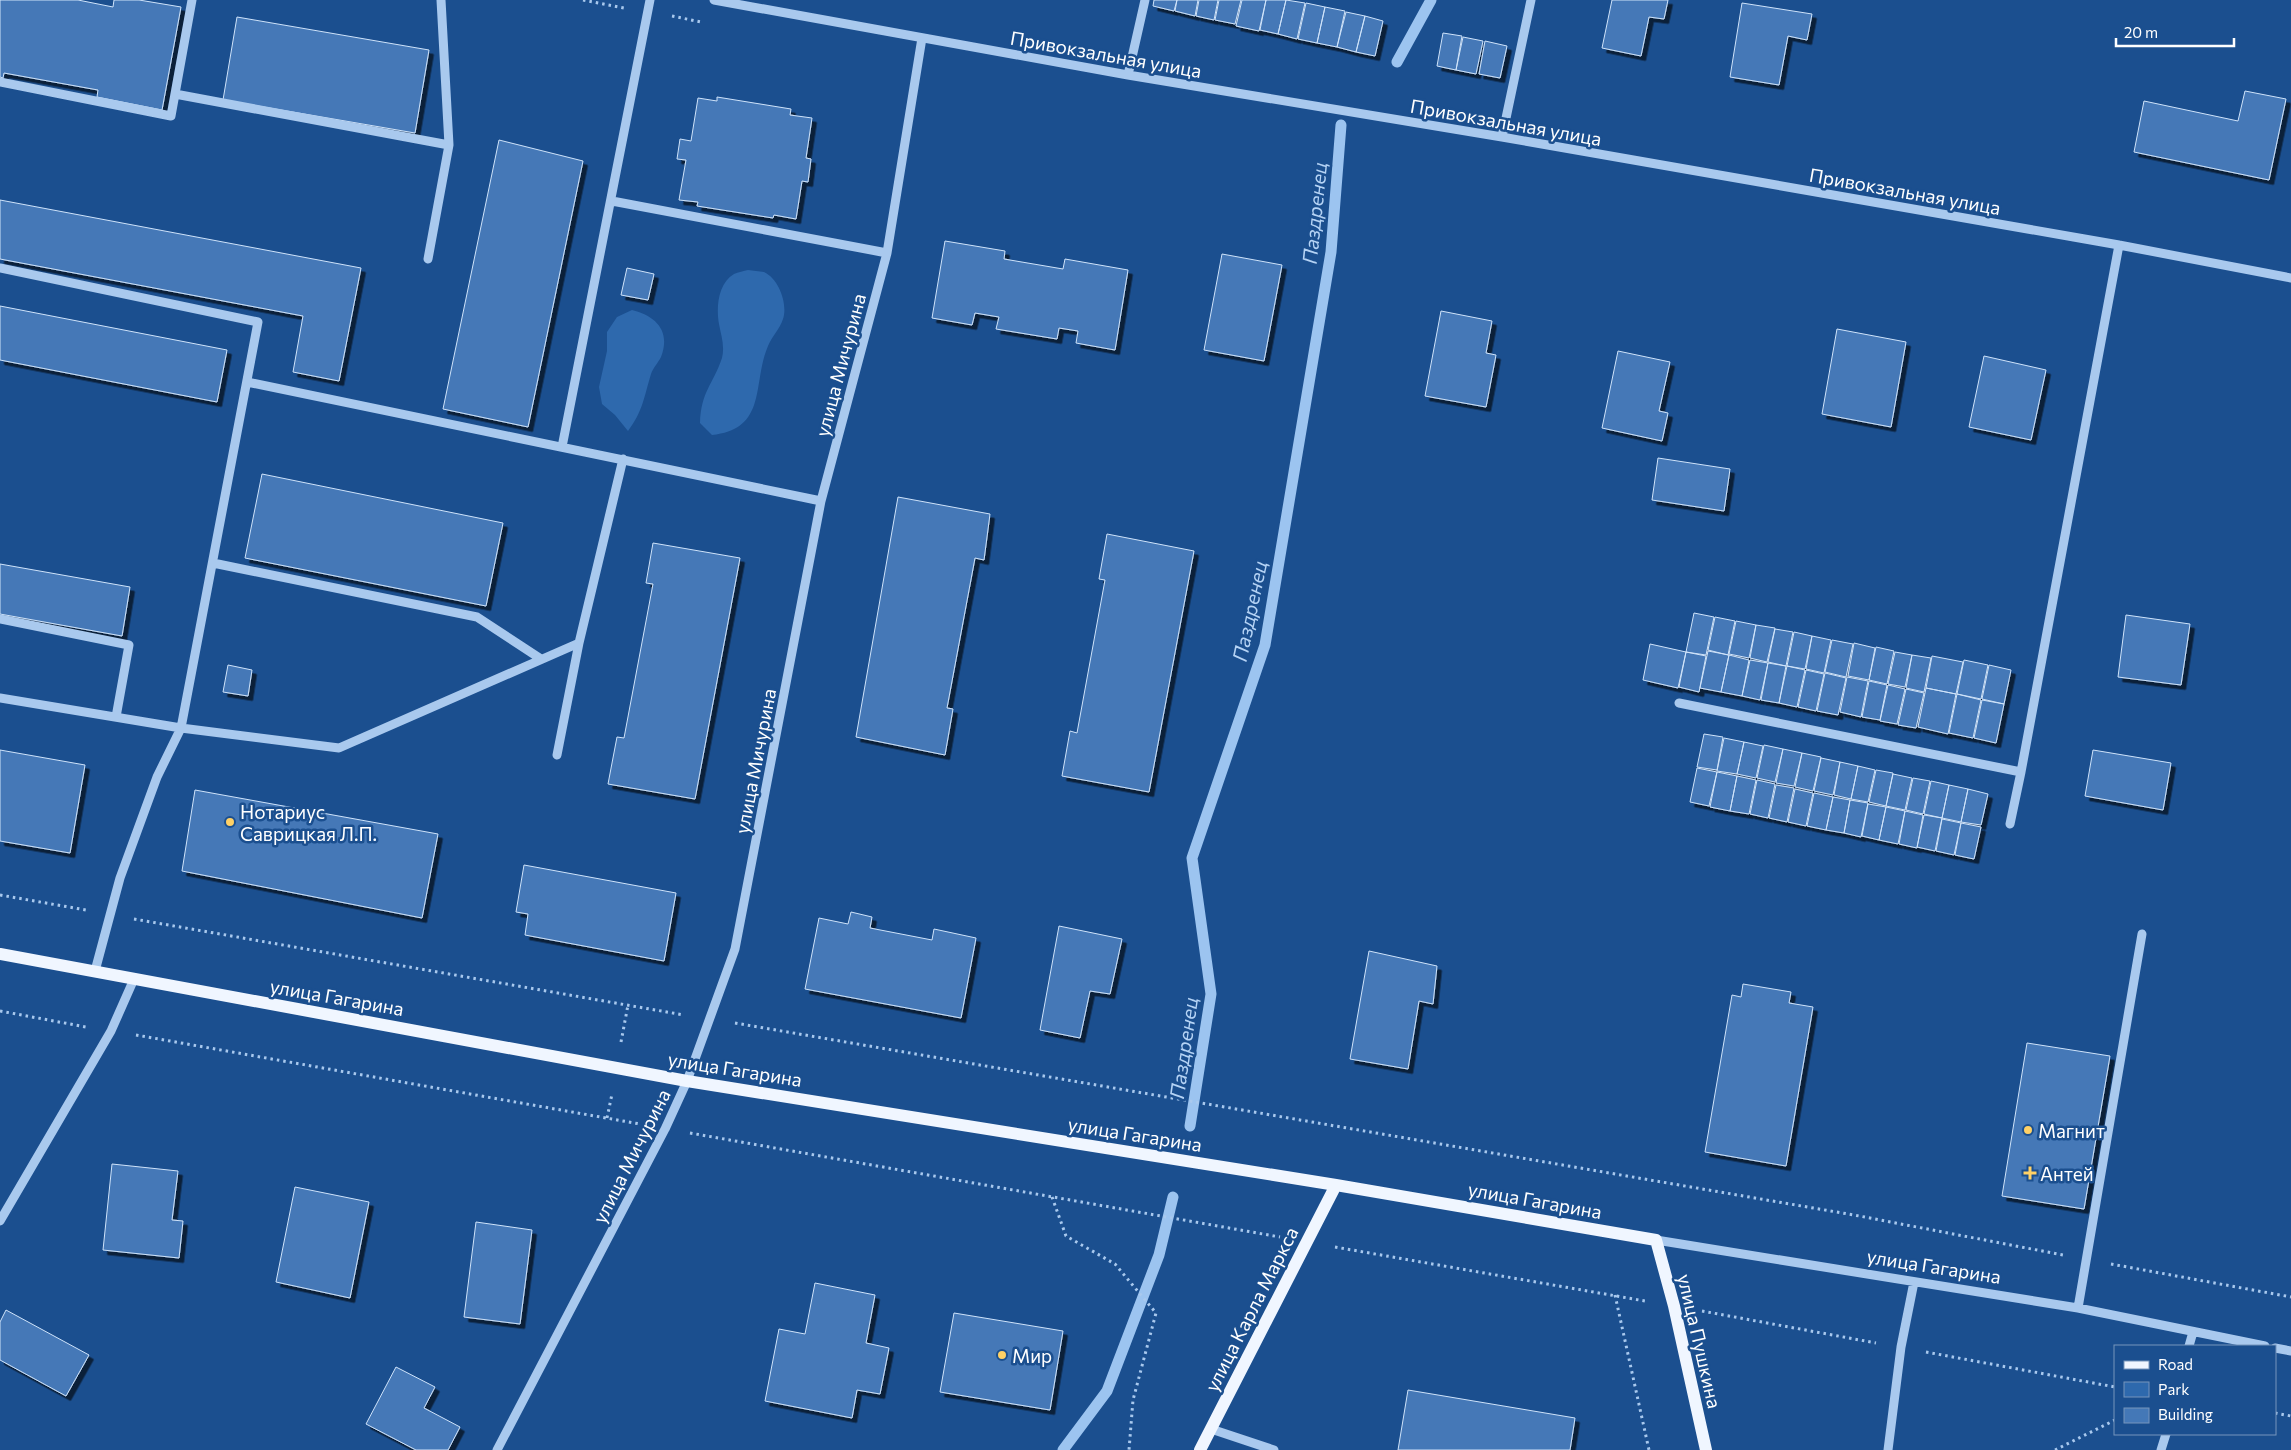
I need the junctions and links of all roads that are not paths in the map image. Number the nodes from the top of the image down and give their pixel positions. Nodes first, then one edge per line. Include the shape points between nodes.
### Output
1 (192, 0) edge
2 (441, 0) edge
3 (650, 0) edge
4 (714, 0) edge
5 (1145, 0) edge
6 (1531, 0) edge
7 (922, 38) junction
8 (1128, 75) junction
9 (0, 82) edge
10 (175, 94) junction
11 (1502, 138) junction
12 (449, 145) junction
13 (612, 201) junction
14 (2118, 245) junction
15 (887, 252) junction
16 (428, 260) dead end
17 (0, 268) edge
18 (2291, 278) edge
19 (247, 382) junction
20 (562, 447) junction
21 (623, 460) junction
22 (821, 501) junction
23 (213, 563) junction
24 (0, 619) edge
25 (580, 643) junction
26 (541, 659) junction
27 (0, 698) edge
28 (1679, 703) dead end
29 (116, 717) junction
30 (181, 728) junction
31 (558, 755) dead end
32 (2021, 772) junction
33 (2010, 824) dead end
34 (2142, 934) dead end
35 (0, 954) edge
36 (95, 971) junction
37 (134, 978) junction
38 (687, 1081) junction
39 (1336, 1185) junction
40 (0, 1221) edge
41 (1656, 1240) junction
42 (1914, 1282) junction
43 (2078, 1308) junction
44 (2193, 1332) junction
45 (2189, 1345) edge
46 (2260, 1345) edge
47 (2276, 1348) edge
48 (2291, 1351) edge
49 (1211, 1428) junction
50 (2166, 1435) edge
51 (497, 1450) edge
52 (1200, 1450) edge
53 (1274, 1450) edge
54 (1706, 1450) edge
55 (1888, 1450) edge
56 (2161, 1450) edge

1 - 10 street
2 - 12 street
3 - 13 street
4 - 7 street, Привокзальная улица
5 - 8 street
6 - 11 street
7 - 8 street, Привокзальная улица
7 - 15 street, улица Мичурина
8 - 11 street, Привокзальная улица
9 - 10 street via 171,116
10 - 12 street
11 - 14 street, Привокзальная улица
12 - 16 street
13 - 15 street
13 - 20 street
14 - 18 street, Привокзальная улица
14 - 32 street
15 - 22 street, улица Мичурина
17 - 19 street via 258,322
19 - 20 street
19 - 23 street
20 - 21 street
21 - 22 street
21 - 25 street
22 - 38 street, улица Мичурина via 735,949
23 - 26 street via 477,617
23 - 30 street
24 - 29 street via 129,645
25 - 26 street
25 - 31 street
26 - 30 street via 339,748
27 - 29 street
28 - 32 street
29 - 30 street
30 - 36 street via 154,786 120,878
32 - 33 street
34 - 43 street
35 - 36 main road, улица Гагарина
36 - 37 main road, улица Гагарина
37 - 38 main road, улица Гагарина
37 - 40 street via 111,1031
38 - 39 main road, улица Гагарина
38 - 51 street, улица Мичурина
39 - 41 main road, улица Гагарина
39 - 49 main road, улица Карла Маркса
41 - 42 street, улица Гагарина
41 - 54 main road, улица Пушкина
42 - 43 street, улица Гагарина
42 - 55 street via 1901,1347
43 - 44 street, улица Гагарина
44 - 45 street
44 - 46 street, улица Гагарина
47 - 48 street
49 - 52 main road, улица Карла Маркса
49 - 53 street
50 - 56 street

